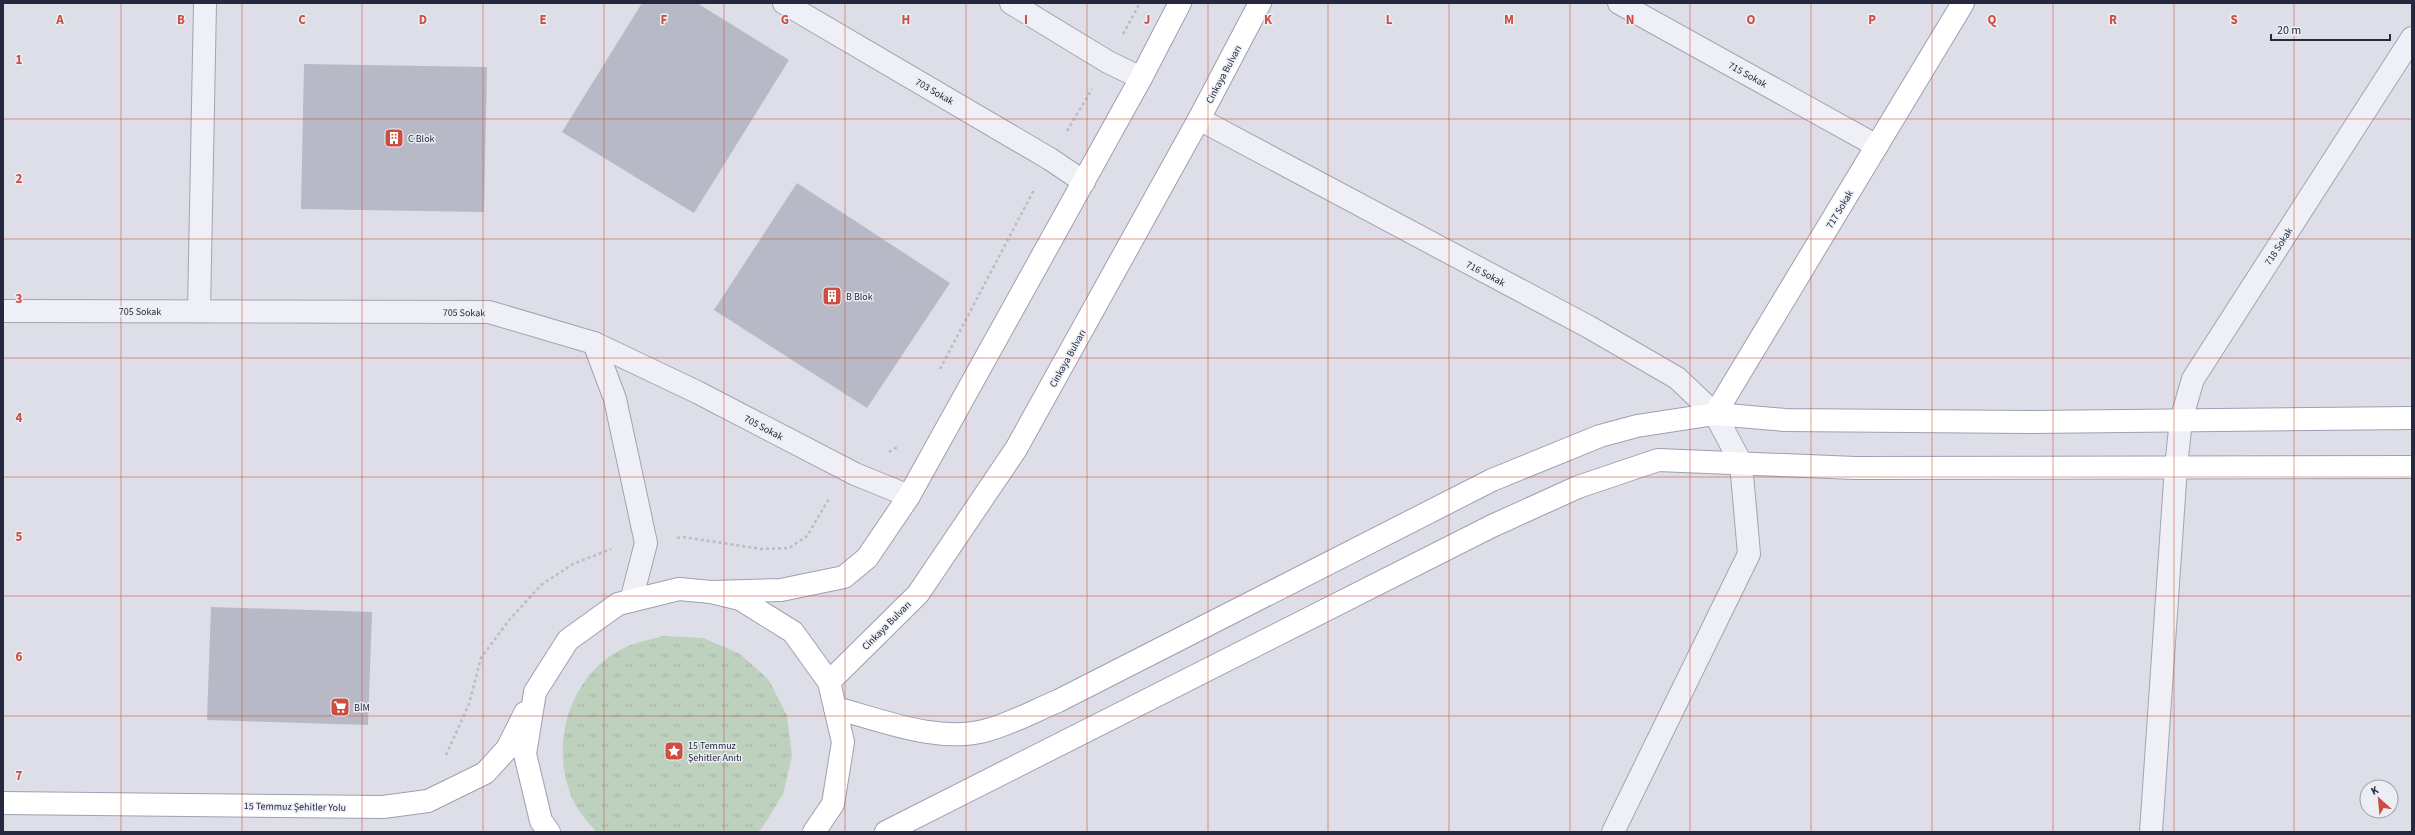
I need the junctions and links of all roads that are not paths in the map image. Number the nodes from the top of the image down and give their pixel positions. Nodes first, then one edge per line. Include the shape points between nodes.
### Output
1 (205, 3) edge
2 (784, 3) edge
3 (1011, 3) edge
4 (1180, 3) edge
5 (1260, 3) edge
6 (1619, 3) edge
7 (1963, 3) edge
8 (2412, 38) edge
9 (1141, 78) junction
10 (1199, 119) junction
11 (1877, 146) junction
12 (1084, 182) junction
13 (3, 311) edge
14 (199, 311) junction
15 (594, 343) junction
16 (1715, 414) junction
17 (2412, 418) edge
18 (2181, 420) junction
19 (1741, 463) junction
20 (2176, 467) junction
21 (2412, 467) edge
22 (909, 496) junction
23 (711, 592) junction
24 (631, 601) junction
25 (829, 682) junction
26 (535, 692) junction
27 (836, 708) junction
28 (3, 803) edge
29 (539, 828) edge
30 (814, 832) edge
31 (886, 832) edge
32 (1613, 832) edge
33 (2151, 832) edge

1 - 14 street
2 - 12 street, 703 Sokak via 1050,159
3 - 9 street via 1108,62
4 - 9 main road
5 - 10 main road, Cinkaya Bulvarı
6 - 11 street, 715 Sokak
7 - 11 main road, 717 Sokak
8 - 18 street, 718 Sokak via 2193,379
9 - 12 main road
10 - 16 street, 716 Sokak via 1589,327 1677,378
10 - 25 main road, Cinkaya Bulvarı via 1016,450 918,594
11 - 16 main road, 717 Sokak
12 - 22 main road
13 - 14 street, 705 Sokak
14 - 15 street, 705 Sokak via 488,312
15 - 22 street, 705 Sokak via 697,392 855,474
15 - 24 street via 615,399 646,543
16 - 18 main road via 1785,420
16 - 19 street, 716 Sokak
16 - 27 main road via 1637,426 1600,436 1492,480 1058,701 985,731 940,733
17 - 18 main road
18 - 20 street, 718 Sokak
19 - 20 main road via 1855,468
19 - 31 main road via 1658,460 1578,487 1492,526
19 - 32 street via 1749,554
20 - 21 main road
20 - 33 street, 718 Sokak
22 - 23 main road via 868,558 844,577 781,590
23 - 24 main road, 15 Temmuz Şehitler Yolu via 679,589
23 - 25 main road via 740,599 793,632
24 - 26 main road, 15 Temmuz Şehitler Yolu via 618,604 568,640
25 - 27 main road
26 - 28 main road, 15 Temmuz Şehitler Yolu via 507,749 485,773 428,801 383,807
26 - 29 main road via 525,754
27 - 30 main road via 843,742 833,804

